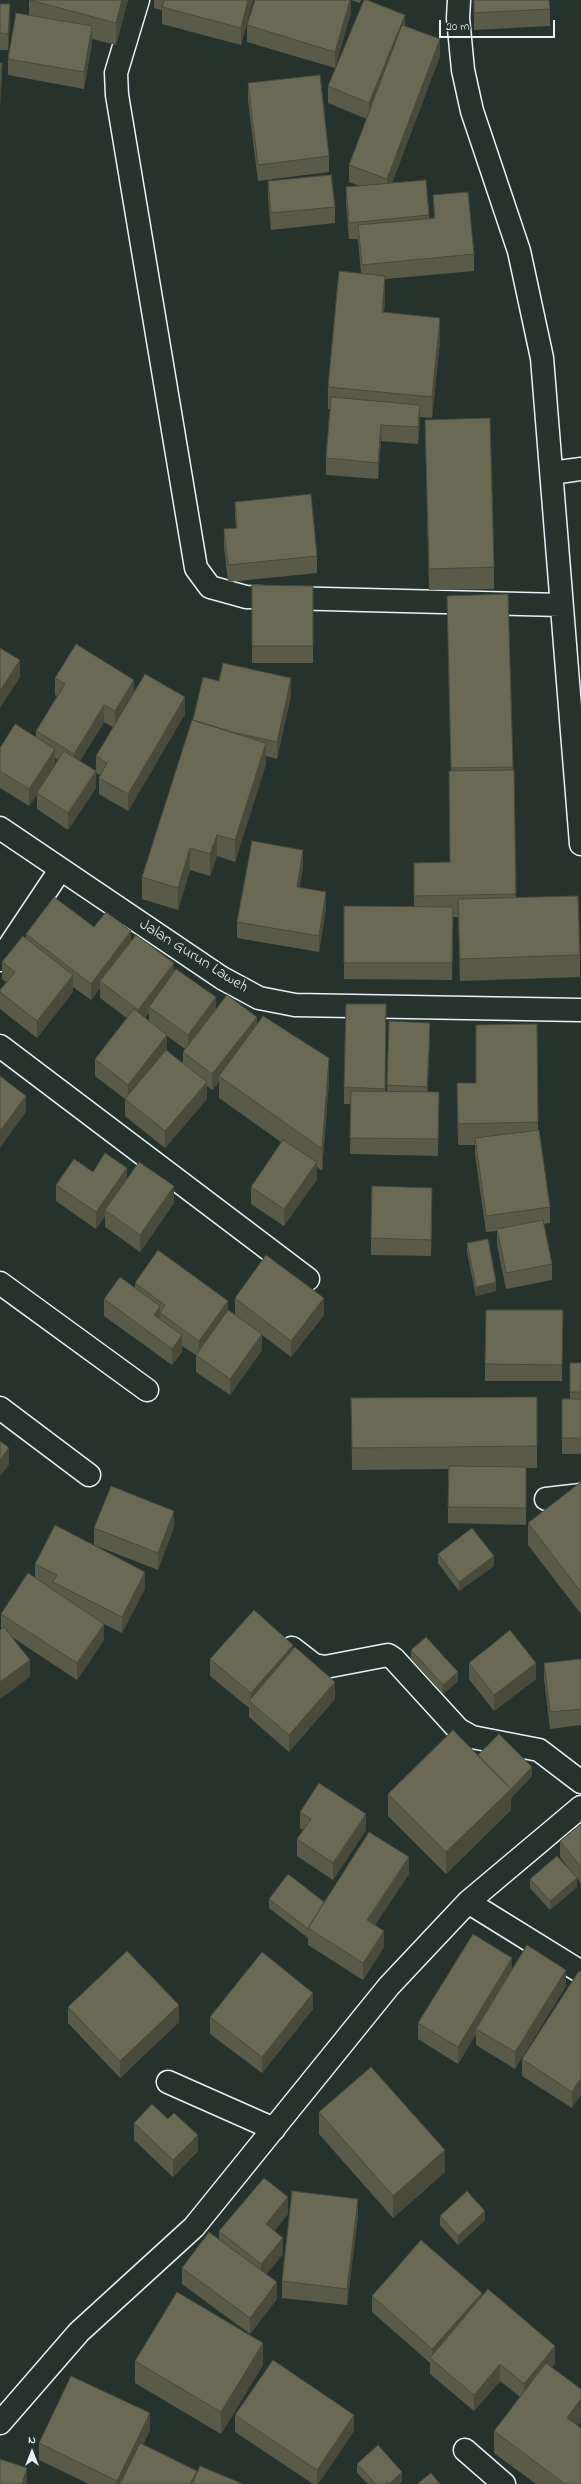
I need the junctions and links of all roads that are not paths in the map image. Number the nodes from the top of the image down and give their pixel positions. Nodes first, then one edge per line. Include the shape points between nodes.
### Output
1 (138, 0) edge
2 (459, 0) edge
3 (581, 469) edge
4 (552, 473) junction
5 (560, 605) junction
6 (0, 828) edge
7 (581, 844) edge
8 (60, 870) junction
9 (0, 960) edge
10 (581, 1010) edge
11 (0, 1046) edge
12 (308, 1279) dead end
13 (0, 1283) edge
14 (147, 1390) dead end
15 (0, 1408) edge
16 (89, 1475) dead end
17 (581, 1495) edge
18 (546, 1499) dead end
19 (280, 1640) edge
20 (581, 1782) edge
21 (581, 1807) edge
22 (468, 1902) junction
23 (581, 1972) edge
24 (168, 2082) dead end
25 (274, 2130) junction
26 (0, 2423) edge
27 (465, 2450) dead end
28 (504, 2484) edge

1 - 5 street via 116,73 117,95 196,568 210,587 246,597
2 - 4 street via 458,18 463,70 472,111 519,251 542,358
3 - 4 street
4 - 5 street
5 - 7 street
6 - 8 street, Jalan Gurun Laweh
8 - 9 street
8 - 10 street, Jalan Gurun Laweh via 222,978 259,998 295,1005
11 - 12 street
13 - 14 street
15 - 16 street
17 - 18 street
19 - 20 street via 314,1665 325,1667 388,1655 458,1729 472,1737 539,1750
21 - 22 street
22 - 23 street
22 - 25 street via 389,1986
24 - 25 street
25 - 26 street via 194,2227 79,2332
27 - 28 street

